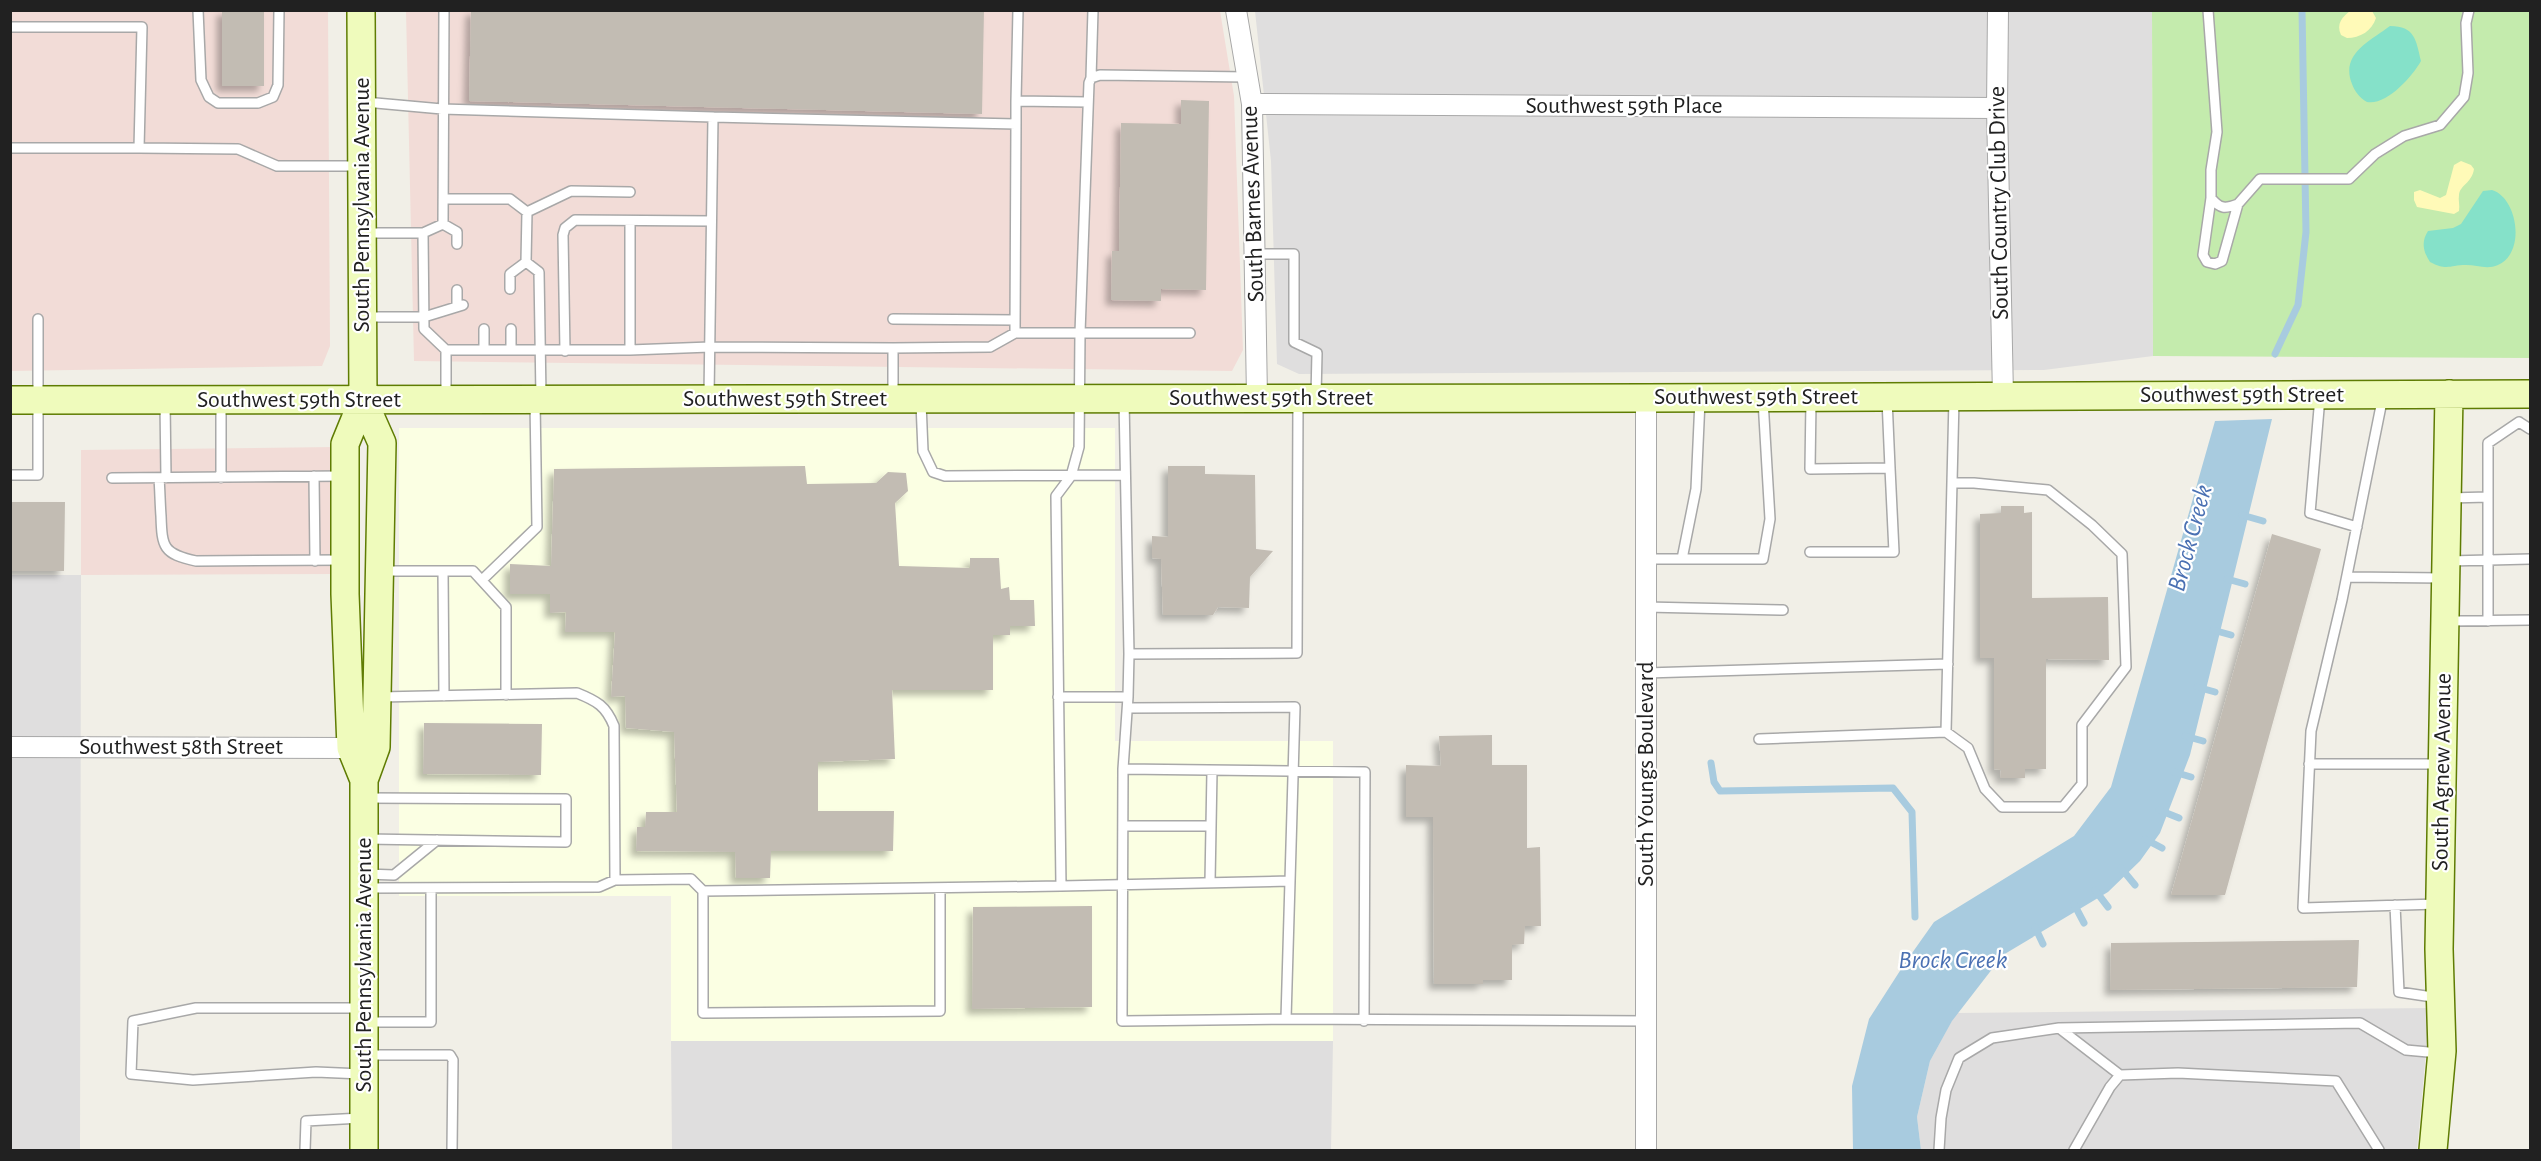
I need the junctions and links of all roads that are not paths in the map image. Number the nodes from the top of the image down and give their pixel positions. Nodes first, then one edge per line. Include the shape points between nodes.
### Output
1 (198, 10) edge
2 (279, 10) edge
3 (361, 10) edge
4 (444, 10) edge
5 (1018, 10) edge
6 (1092, 10) edge
7 (1236, 10) edge
8 (1998, 10) edge
9 (2208, 10) edge
10 (2469, 10) edge
11 (10, 27) edge
12 (1247, 76) junction
13 (1091, 78) junction
14 (1016, 101) junction
15 (362, 102) junction
16 (1088, 102) junction
17 (1252, 104) junction
18 (1997, 108) junction
19 (442, 110) junction
20 (713, 117) junction
21 (1016, 124) junction
22 (10, 148) edge
23 (139, 148) junction
24 (362, 166) junction
25 (630, 192) dead end
26 (2211, 198) junction
27 (443, 199) junction
28 (2238, 204) junction
29 (527, 212) junction
30 (630, 221) junction
31 (711, 221) junction
32 (443, 224) junction
33 (362, 233) junction
34 (423, 233) junction
35 (457, 244) dead end
36 (1254, 254) junction
37 (526, 262) junction
38 (510, 289) dead end
39 (457, 290) dead end
40 (363, 317) junction
41 (424, 317) junction
42 (38, 319) dead end
43 (893, 319) dead end
44 (1015, 320) junction
45 (484, 329) dead end
46 (511, 329) dead end
47 (1015, 333) junction
48 (1080, 333) junction
49 (1190, 333) dead end
50 (710, 347) junction
51 (892, 348) junction
52 (446, 350) junction
53 (484, 350) junction
54 (511, 350) junction
55 (540, 351) junction
56 (565, 351) junction
57 (630, 351) junction
58 (2320, 394) junction
59 (2384, 394) junction
60 (2449, 394) junction
61 (1954, 396) junction
62 (2003, 396) junction
63 (1763, 397) junction
64 (1811, 397) junction
65 (1887, 397) junction
66 (1080, 398) junction
67 (1124, 398) junction
68 (1257, 398) junction
69 (1646, 398) junction
70 (1700, 398) junction
71 (538, 399) junction
72 (709, 399) junction
73 (893, 399) junction
74 (921, 399) junction
75 (1307, 399) junction
76 (10, 400) edge
77 (37, 400) junction
78 (165, 400) junction
79 (221, 400) junction
80 (363, 400) junction
81 (446, 400) junction
82 (2521, 405) edge
83 (2530, 429) edge
84 (1890, 468) junction
85 (10, 475) edge
86 (1125, 475) junction
87 (345, 476) junction
88 (1071, 476) junction
89 (314, 477) junction
90 (112, 478) dead end
91 (163, 478) junction
92 (221, 478) junction
93 (1952, 483) junction
94 (2488, 497) junction
95 (2447, 498) junction
96 (2357, 527) junction
97 (1810, 552) dead end
98 (1646, 559) junction
99 (1682, 559) junction
100 (2530, 559) edge
101 (345, 560) junction
102 (2488, 560) junction
103 (315, 561) junction
104 (2446, 570) junction
105 (381, 571) junction
106 (442, 571) junction
107 (2347, 577) junction
108 (482, 580) junction
109 (1646, 607) junction
110 (1783, 610) dead end
111 (2530, 620) edge
112 (2445, 621) junction
113 (2488, 621) junction
114 (1129, 654) junction
115 (1948, 664) junction
116 (1646, 673) junction
117 (506, 694) junction
118 (444, 696) junction
119 (377, 697) junction
120 (1058, 697) junction
121 (1128, 697) junction
122 (1129, 708) junction
123 (1946, 732) junction
124 (1759, 739) dead end
125 (10, 747) edge
126 (351, 748) junction
127 (2309, 764) junction
128 (2443, 764) junction
129 (1123, 769) junction
130 (1212, 771) junction
131 (1292, 771) junction
132 (364, 789) junction
133 (1123, 826) junction
134 (1211, 826) junction
135 (364, 839) junction
136 (437, 840) junction
137 (615, 880) junction
138 (364, 881) junction
139 (1290, 881) junction
140 (1210, 882) junction
141 (1124, 885) junction
142 (1061, 886) junction
143 (431, 888) junction
144 (940, 888) junction
145 (703, 891) junction
146 (2440, 904) junction
147 (2395, 905) junction
148 (2441, 998) junction
149 (364, 1015) junction
150 (1286, 1019) junction
151 (1364, 1021) junction
152 (1646, 1021) junction
153 (2059, 1028) junction
154 (2442, 1053) junction
155 (364, 1065) junction
156 (2120, 1075) junction
157 (364, 1118) junction
158 (305, 1150) edge
159 (364, 1150) edge
160 (452, 1150) edge
161 (1646, 1150) edge
162 (1939, 1150) edge
163 (2074, 1150) edge
164 (2379, 1150) edge
165 (2433, 1150) edge

1 - 2 lane via 201,80 209,97 218,103 258,103 273,97 278,85
3 - 15 main road, South Pennsylvania Avenue
4 - 19 lane
5 - 14 lane
6 - 13 lane
7 - 12 street, South Barnes Avenue
8 - 18 street, South Country Club Drive
9 - 26 lane via 2217,132
10 - 28 lane via 2464,97 2440,125 2404,136 2375,154 2349,179 2260,179
11 - 23 lane via 142,27
12 - 13 lane
12 - 17 street, South Barnes Avenue
13 - 16 lane
14 - 16 lane
14 - 21 lane
15 - 19 lane
15 - 24 main road, South Pennsylvania Avenue
16 - 48 lane
17 - 18 street, Southwest 59th Place
17 - 36 street, South Barnes Avenue
18 - 62 street, South Country Club Drive
19 - 20 lane
19 - 27 lane
20 - 21 lane
20 - 31 lane
21 - 44 lane
22 - 23 lane
23 - 24 lane via 238,149 277,166
24 - 33 main road, South Pennsylvania Avenue
25 - 29 lane via 571,191
26 - 28 lane via 2217,207 2226,209
26 - 28 lane via 2203,255 2207,262 2216,264 2222,261
27 - 29 lane via 510,199
27 - 32 lane
29 - 37 lane
30 - 31 lane
30 - 56 lane via 575,220 564,228
30 - 57 lane
31 - 50 lane
32 - 34 lane
32 - 35 lane via 457,232
33 - 34 lane
33 - 40 main road, South Pennsylvania Avenue
34 - 41 lane
36 - 68 street, South Barnes Avenue
36 - 75 lane via 1294,254 1294,342 1317,353
37 - 38 lane via 510,274
37 - 55 lane via 539,272
39 - 41 lane via 460,305
40 - 41 lane
40 - 80 main road, South Pennsylvania Avenue
41 - 52 lane via 424,328
42 - 77 lane
43 - 44 lane
44 - 47 lane
45 - 53 lane
46 - 54 lane
47 - 48 lane
47 - 51 lane via 990,347
48 - 49 lane
48 - 66 lane
50 - 51 lane
50 - 57 lane
50 - 72 lane
51 - 73 lane
52 - 53 lane
52 - 81 lane
53 - 54 lane
54 - 55 lane
55 - 56 lane
55 - 71 lane
56 - 57 lane
58 - 59 main road, Southwest 59th Street
58 - 62 main road, Southwest 59th Street
58 - 96 lane via 2310,513
59 - 60 main road, Southwest 59th Street
59 - 96 lane
60 - 82 main road, Southwest 59th Street
60 - 95 main road, South Agnew Avenue
61 - 62 main road, Southwest 59th Street
61 - 65 main road, Southwest 59th Street
61 - 93 lane
63 - 64 main road, Southwest 59th Street
63 - 70 main road, Southwest 59th Street
63 - 99 lane via 1770,519 1763,559
64 - 65 main road, Southwest 59th Street
64 - 84 lane via 1810,469
65 - 84 lane
66 - 67 main road, Southwest 59th Street
66 - 74 main road, Southwest 59th Street
66 - 88 lane via 1079,447
67 - 68 main road, Southwest 59th Street
67 - 86 lane
68 - 75 main road, Southwest 59th Street
69 - 70 main road, Southwest 59th Street
69 - 75 main road, Southwest 59th Street
69 - 98 street, South Youngs Boulevard
70 - 99 lane via 1696,489
71 - 72 main road, Southwest 59th Street
71 - 81 main road, Southwest 59th Street
71 - 108 lane via 537,527
72 - 73 main road, Southwest 59th Street
73 - 74 main road, Southwest 59th Street
74 - 88 lane via 923,451 933,472 945,476
75 - 114 lane via 1297,654
76 - 77 main road, Southwest 59th Street
77 - 78 main road, Southwest 59th Street
77 - 85 lane via 38,475
78 - 79 main road, Southwest 59th Street
78 - 91 lane
79 - 80 main road, Southwest 59th Street
79 - 92 lane
80 - 81 main road, Southwest 59th Street
80 - 87 main road, South Pennsylvania Avenue via 345,444
80 - 105 main road, South Pennsylvania Avenue via 382,443
82 - 83 lane
82 - 94 lane via 2488,442
84 - 97 lane via 1894,552
86 - 88 lane
86 - 114 lane
87 - 89 lane
87 - 101 main road, South Pennsylvania Avenue
88 - 120 lane via 1056,496
89 - 92 lane
89 - 103 lane
90 - 91 lane
91 - 92 lane
91 - 103 lane via 162,541 179,558
93 - 115 lane
93 - 123 lane via 2048,490 2122,554 2126,667 2082,725 2082,784 2063,807 2002,807 1985,789 1968,748
94 - 95 lane
94 - 102 lane
95 - 104 main road, South Agnew Avenue
96 - 107 lane
98 - 99 lane
98 - 109 street, South Youngs Boulevard
100 - 102 lane
101 - 103 lane
101 - 126 main road, South Pennsylvania Avenue
102 - 104 lane
102 - 113 lane
104 - 107 lane
104 - 112 main road, South Agnew Avenue
105 - 106 lane
105 - 119 main road, South Pennsylvania Avenue
106 - 108 lane via 473,571
106 - 118 lane
107 - 127 lane via 2311,731
108 - 117 lane via 506,607
109 - 110 lane
109 - 116 street, South Youngs Boulevard
111 - 113 lane
112 - 113 lane
112 - 128 main road, South Agnew Avenue
114 - 121 lane
115 - 116 lane
115 - 123 lane
116 - 152 street, South Youngs Boulevard
117 - 118 lane
117 - 137 lane via 577,693 609,712 614,726
118 - 119 lane
119 - 132 main road, South Pennsylvania Avenue via 376,747
120 - 121 lane
120 - 142 lane
121 - 122 lane
122 - 129 lane
122 - 131 lane via 1295,706
123 - 124 lane
125 - 126 street, Southwest 58th Street
126 - 132 main road, South Pennsylvania Avenue
127 - 128 lane
127 - 147 lane via 2303,908
128 - 146 main road, South Agnew Avenue
129 - 130 lane
129 - 133 lane
130 - 131 lane
130 - 134 lane
131 - 139 lane
131 - 151 lane via 1365,772
132 - 135 main road, South Pennsylvania Avenue
132 - 136 lane via 566,799 566,842
133 - 134 lane
133 - 141 lane
134 - 140 lane
135 - 136 lane
135 - 138 main road, South Pennsylvania Avenue
136 - 138 lane via 394,875
137 - 143 lane via 599,887
137 - 145 lane via 691,879
138 - 143 lane
138 - 149 main road, South Pennsylvania Avenue
139 - 140 lane
139 - 150 lane
140 - 141 lane
141 - 142 lane
141 - 150 lane via 1122,1021
142 - 144 lane
143 - 149 lane via 431,1022
144 - 145 lane
144 - 145 lane via 940,1011 703,1013
146 - 147 lane
146 - 148 main road, South Agnew Avenue
147 - 148 lane via 2399,992
148 - 154 main road, South Agnew Avenue
149 - 155 main road, South Pennsylvania Avenue
149 - 155 lane via 196,1008 133,1021 131,1074 193,1080
150 - 151 lane
151 - 152 lane
152 - 161 street, South Youngs Boulevard
153 - 154 lane via 2360,1023 2406,1050
153 - 156 lane
153 - 162 lane via 1992,1038 1959,1058 1946,1090
154 - 165 main road, South Agnew Avenue
155 - 157 main road, South Pennsylvania Avenue
155 - 160 lane via 450,1055
156 - 163 lane
156 - 164 lane via 2178,1073 2336,1081
157 - 158 lane via 306,1121
157 - 159 main road, South Pennsylvania Avenue

